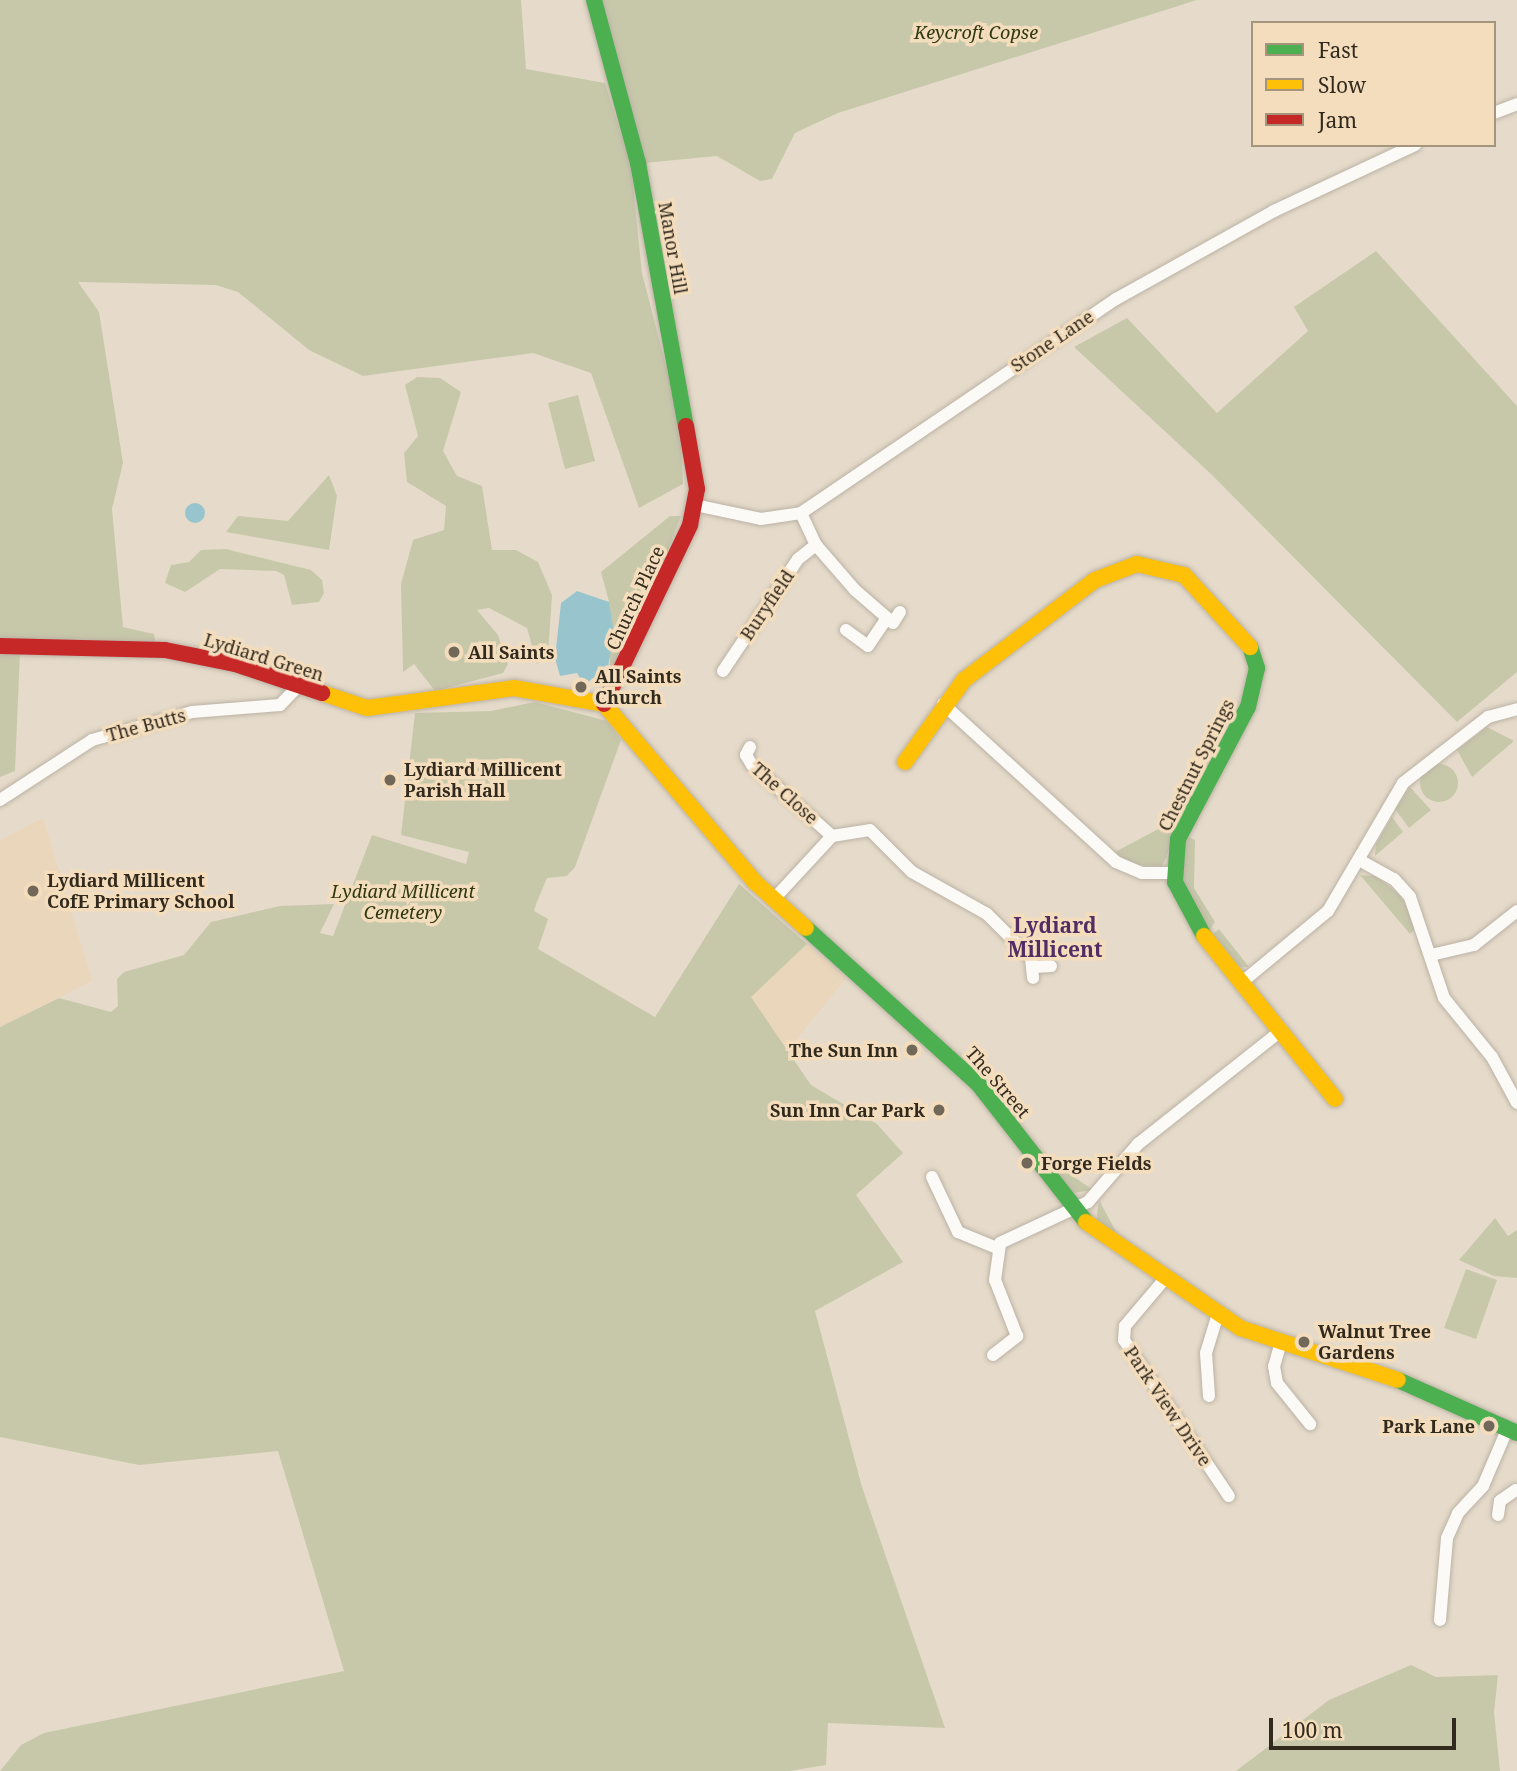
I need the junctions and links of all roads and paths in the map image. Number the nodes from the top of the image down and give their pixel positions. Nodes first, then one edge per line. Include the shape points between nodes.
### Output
1 (594, 0) edge
2 (1517, 104) edge
3 (1496, 112) edge
4 (1411, 147) edge
5 (695, 505) junction
6 (801, 513) junction
7 (816, 545) junction
8 (900, 612) dead end
9 (887, 618) junction
10 (846, 630) dead end
11 (0, 646) edge
12 (723, 671) dead end
13 (299, 685) junction
14 (604, 704) junction
15 (943, 704) junction
16 (1514, 709) edge
17 (750, 747) dead end
18 (905, 762) dead end
19 (0, 800) edge
20 (832, 836) junction
21 (1361, 861) junction
22 (1172, 873) junction
23 (773, 900) junction
24 (1517, 911) edge
25 (1431, 955) junction
26 (1051, 966) dead end
27 (1241, 983) junction
28 (1278, 1033) junction
29 (1335, 1099) dead end
30 (1517, 1103) edge
31 (932, 1177) dead end
32 (1072, 1212) junction
33 (997, 1248) junction
34 (1163, 1281) junction
35 (1217, 1317) junction
36 (1281, 1342) junction
37 (993, 1355) dead end
38 (1209, 1396) dead end
39 (1310, 1424) dead end
40 (1512, 1431) edge
41 (1483, 1486) junction
42 (1516, 1490) edge
43 (1229, 1496) dead end
44 (1500, 1501) junction
45 (1498, 1515) dead end
46 (1440, 1620) dead end

1 - 5 street, Manor Hill via 638,163 691,435
2 - 3 street
4 - 6 street, Stone Lane via 1273,211 1116,299
5 - 6 street, Stone Lane via 761,519
5 - 14 street, Church Place
6 - 7 street
7 - 9 street
7 - 12 street, Buryfield via 798,559
8 - 9 street via 893,622
9 - 10 street via 869,646
11 - 13 street, Lydiard Green via 165,650
13 - 14 street, Lydiard Green via 368,708 514,688
13 - 19 street, The Butts via 280,705 192,712 92,740
14 - 23 street, The Street
15 - 18 street, Chestnut Springs
15 - 22 street via 1116,862 1142,873
15 - 22 street, Chestnut Springs via 995,651 1095,580 1137,564 1184,575 1247,637 1257,668 1248,707 1178,839
16 - 21 street via 1488,717 1403,783
17 - 20 street, The Close via 752,765
20 - 23 street, The Close
20 - 26 street, The Close via 855,828 876,832 912,872 987,914 1034,972
21 - 25 street via 1394,879 1410,897
21 - 27 street via 1320,920
22 - 27 street via 1198,928
23 - 32 street, The Street via 979,1085
24 - 25 street via 1474,944
25 - 30 street via 1444,998 1510,1085
27 - 28 street
28 - 29 street
28 - 32 street via 1138,1144 1094,1196
31 - 33 street via 958,1232
32 - 33 street via 1005,1239
32 - 34 street, The Street
33 - 37 street via 995,1280 1017,1336
34 - 35 street, The Street
34 - 43 street, Park View Drive via 1125,1326 1124,1340
35 - 36 street, The Street
35 - 38 street via 1206,1353
36 - 39 street via 1273,1366 1277,1383
36 - 40 street, The Street via 1386,1374
40 - 41 street
41 - 44 street
41 - 46 street via 1458,1513 1447,1538
42 - 44 street
44 - 45 street

